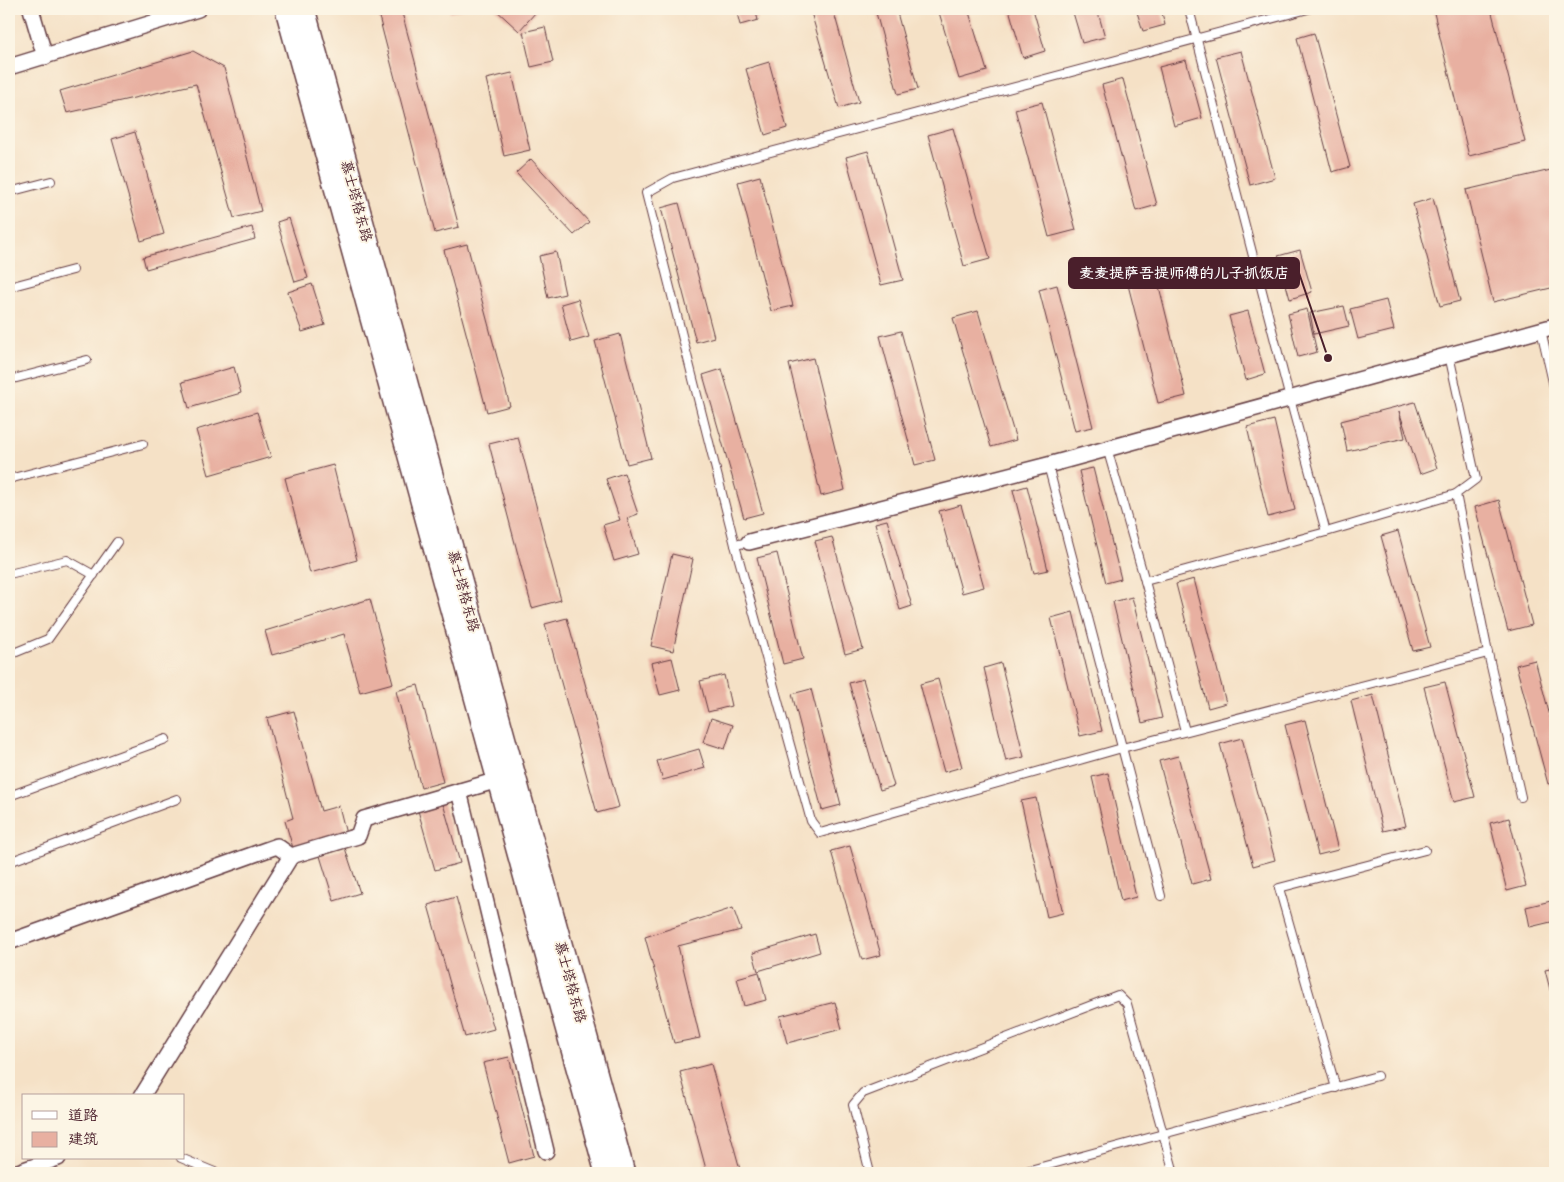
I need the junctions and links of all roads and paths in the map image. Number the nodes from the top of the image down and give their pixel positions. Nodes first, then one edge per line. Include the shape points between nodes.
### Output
1 (31, 9) edge
2 (198, 9) edge
3 (286, 9) edge
4 (304, 9) edge
5 (1189, 9) edge
6 (1308, 9) edge
7 (1197, 38) junction
8 (45, 57) junction
9 (9, 67) edge
10 (51, 181) dead end
11 (9, 192) edge
12 (73, 270) dead end
13 (9, 287) edge
14 (1548, 328) edge
15 (1449, 355) junction
16 (87, 360) dead end
17 (9, 380) edge
18 (1555, 391) edge
19 (1290, 399) junction
20 (143, 444) dead end
21 (1107, 448) junction
22 (1048, 465) junction
23 (9, 479) edge
24 (1456, 494) junction
25 (1326, 532) junction
26 (117, 542) dead end
27 (742, 543) junction
28 (9, 574) edge
29 (94, 575) junction
30 (1145, 581) junction
31 (1488, 653) junction
32 (9, 655) edge
33 (1185, 731) junction
34 (166, 740) dead end
35 (1122, 748) junction
36 (498, 780) junction
37 (459, 791) junction
38 (9, 796) edge
39 (1521, 797) dead end
40 (176, 799) dead end
41 (1425, 850) dead end
42 (291, 856) junction
43 (9, 862) edge
44 (1161, 896) dead end
45 (9, 942) edge
46 (1378, 1076) dead end
47 (1336, 1088) junction
48 (143, 1094) edge
49 (1163, 1134) junction
50 (546, 1151) dead end
51 (52, 1160) edge
52 (185, 1160) edge
53 (15, 1173) edge
54 (217, 1173) edge
55 (606, 1173) edge
56 (624, 1173) edge
57 (870, 1173) edge
58 (1019, 1173) edge
59 (1174, 1173) edge

1 - 8 street
2 - 8 street
3 - 36 main road, 慕士塔格东路
4 - 56 main road, 慕士塔格东路
5 - 7 lane
6 - 7 lane
7 - 19 lane
7 - 27 lane via 673,178 646,192
8 - 9 street
10 - 11 lane
12 - 13 lane
14 - 15 street
14 - 18 lane
15 - 19 street
15 - 24 lane via 1476,479
16 - 17 lane
19 - 21 street
19 - 25 lane
20 - 23 lane
21 - 22 street
21 - 30 lane
22 - 27 street
22 - 35 lane
24 - 25 lane
24 - 31 lane
25 - 30 lane
26 - 29 lane
27 - 35 lane via 811,821 820,833
28 - 29 lane via 67,560
29 - 32 lane via 48,639
30 - 33 lane
31 - 33 lane
31 - 39 lane
33 - 35 lane
34 - 38 lane
35 - 44 lane
36 - 37 street
36 - 55 main road, 慕士塔格东路
37 - 42 street via 364,819 358,836
37 - 50 street
40 - 43 lane
41 - 47 lane via 1279,888
42 - 45 street via 277,846
42 - 48 street
46 - 47 lane
47 - 49 lane
49 - 57 lane via 1127,1004 1118,995 862,1093 852,1105
49 - 58 lane
49 - 59 lane
51 - 53 street
52 - 54 lane

